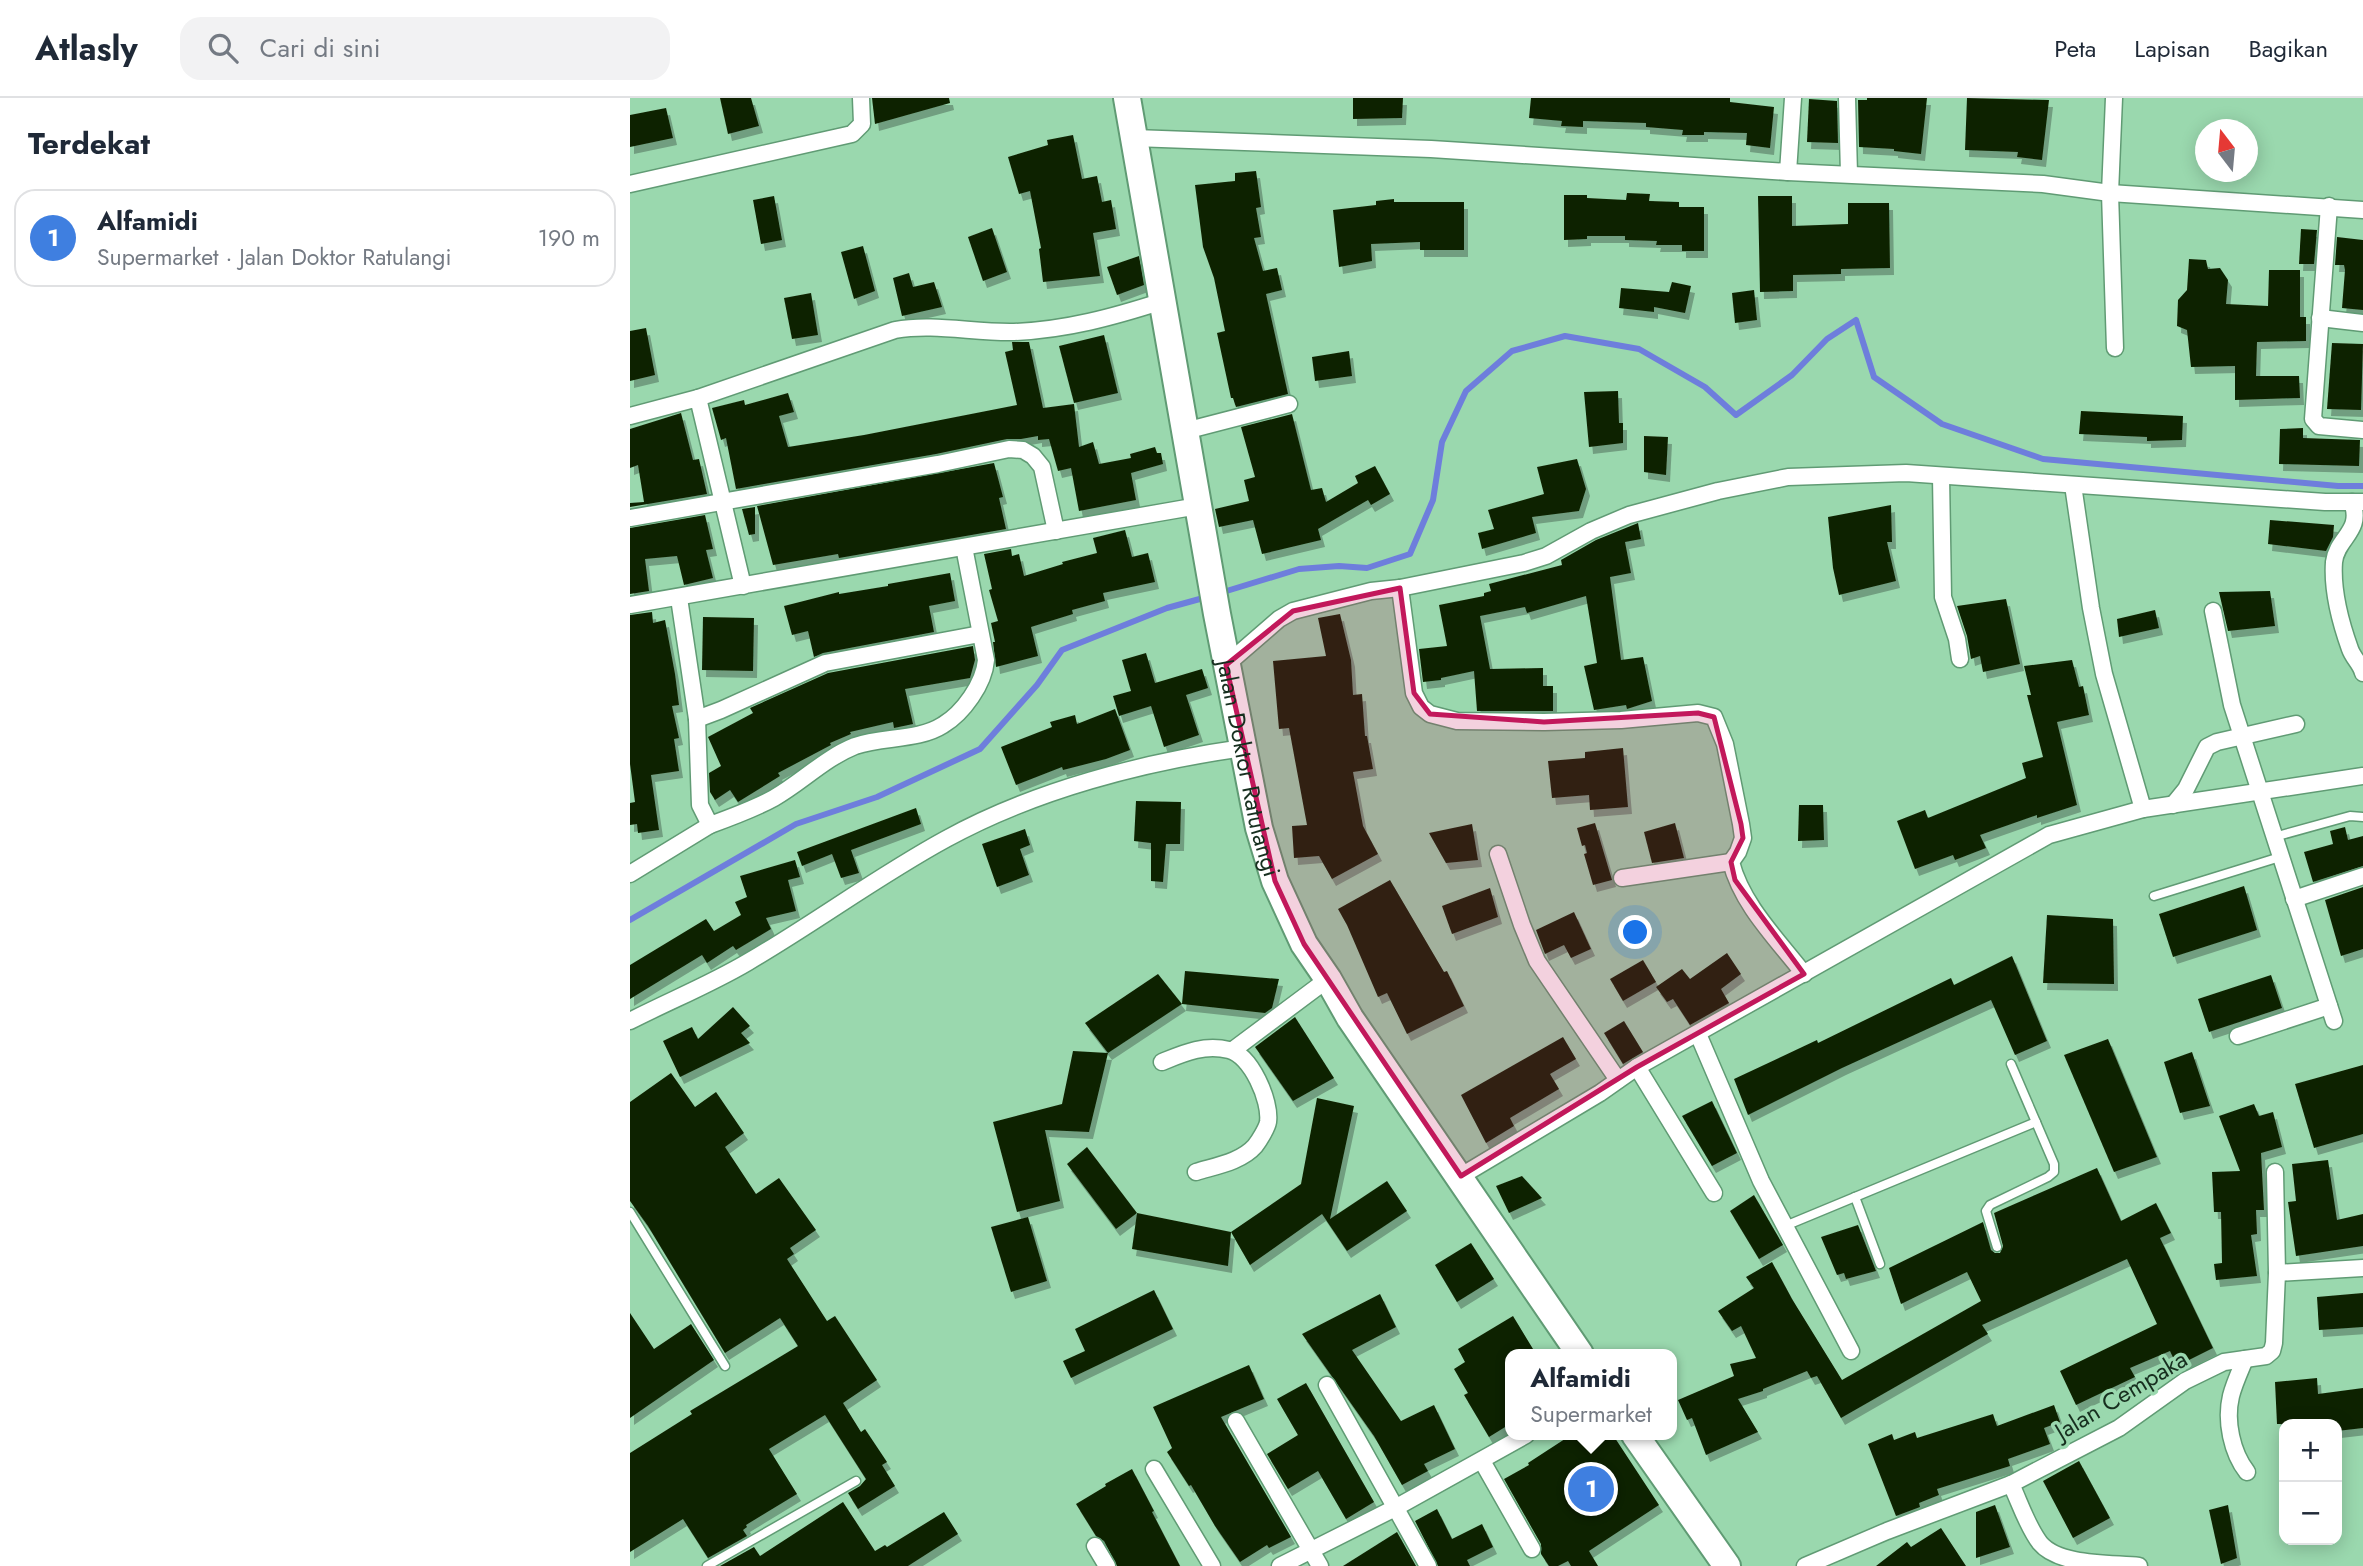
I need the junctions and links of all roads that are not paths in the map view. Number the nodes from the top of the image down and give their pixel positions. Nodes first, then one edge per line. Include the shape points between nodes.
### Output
1 (861, 98) edge
2 (1127, 98) edge
3 (1793, 98) edge
4 (1847, 98) edge
5 (2114, 98) edge
6 (1134, 138) junction
7 (1788, 173) junction
8 (1849, 174) junction
9 (630, 184) edge
10 (2110, 193) junction
11 (2329, 206) junction
12 (2363, 210) edge
13 (1163, 301) junction
14 (2320, 318) junction
15 (2363, 323) edge
16 (2115, 348) dead end
17 (698, 398) junction
18 (1289, 404) dead end
19 (630, 416) edge
20 (1185, 430) junction
21 (2363, 430) edge
22 (1941, 476) junction
23 (2073, 485) junction
24 (723, 502) junction
25 (2358, 502) edge
26 (1198, 506) junction
27 (630, 518) edge
28 (1056, 531) junction
29 (964, 547) junction
30 (743, 586) junction
31 (1400, 588) junction
32 (679, 598) junction
33 (630, 606) edge
34 (2213, 611) dead end
35 (980, 634) junction
36 (1960, 659) dead end
37 (1226, 665) junction
38 (2363, 673) edge
39 (697, 719) junction
40 (2297, 724) dead end
41 (2242, 736) junction
42 (1243, 748) junction
43 (2363, 776) edge
44 (2259, 792) junction
45 (2173, 805) junction
46 (2143, 809) junction
47 (2363, 817) edge
48 (710, 825) junction
49 (2274, 837) junction
50 (1498, 854) dead end
51 (2280, 857) junction
52 (1731, 862) junction
53 (630, 874) edge
54 (2363, 876) edge
55 (1622, 878) dead end
56 (2154, 896) dead end
57 (2294, 899) junction
58 (1804, 974) junction
59 (1328, 979) junction
60 (630, 1021) edge
61 (1698, 1034) junction
62 (2238, 1036) dead end
63 (1233, 1050) junction
64 (1162, 1062) dead end
65 (2011, 1063) dead end
66 (1637, 1067) junction
67 (1618, 1080) junction
68 (2036, 1122) junction
69 (1196, 1172) dead end
70 (2276, 1172) dead end
71 (1461, 1176) junction
72 (1714, 1192) dead end
73 (1855, 1197) junction
74 (630, 1212) edge
75 (1785, 1226) junction
76 (1997, 1247) dead end
77 (1880, 1264) dead end
78 (2363, 1268) edge
79 (2277, 1273) junction
80 (1577, 1349) edge
81 (1851, 1351) dead end
82 (2245, 1359) junction
83 (724, 1366) dead end
84 (1327, 1385) dead end
85 (1236, 1421) dead end
86 (1518, 1440) edge
87 (1639, 1440) edge
88 (1482, 1461) junction
89 (1154, 1469) dead end
90 (2247, 1472) dead end
91 (856, 1481) dead end
92 (2011, 1484) junction
93 (1395, 1508) junction
94 (1095, 1546) dead end
95 (1311, 1549) junction
96 (1532, 1549) dead end
97 (707, 1566) edge
98 (1107, 1566) edge
99 (1212, 1566) edge
100 (1280, 1566) edge
101 (1320, 1566) edge
102 (1428, 1566) edge
103 (1727, 1566) edge
104 (1805, 1566) edge
105 (2139, 1566) edge

1 - 9 street via 862,124 852,134
2 - 6 highway, Jalan Doktor Ratulangi
3 - 7 street
4 - 8 street
5 - 10 street
6 - 7 street via 1432,149
6 - 13 highway, Jalan Doktor Ratulangi
7 - 8 street
8 - 10 street via 2043,184
10 - 11 street
10 - 16 street
11 - 12 street
11 - 14 street
13 - 17 street via 1095,322 1046,329 983,331 922,326 895,330
13 - 20 highway, Jalan Doktor Ratulangi
14 - 15 street
14 - 21 street via 2313,419 2319,426
17 - 19 street
17 - 24 street
18 - 20 street
20 - 26 highway, Jalan Doktor Ratulangi
22 - 23 street
22 - 31 street via 1788,477 1718,491 1629,515 1524,563
22 - 36 street via 1943,597
23 - 25 street
23 - 46 street via 2104,674
24 - 27 street
24 - 28 street via 1023,450 1042,467
24 - 30 street
25 - 38 street via 2356,521 2334,560 2334,582 2351,653
26 - 28 street
26 - 37 highway, Jalan Doktor Ratulangi
28 - 29 street
29 - 30 street
29 - 35 street
30 - 32 street
31 - 37 street via 1293,611
31 - 52 street via 1414,692 1430,715 1457,721 1544,722 1698,713 1714,718 1725,744 1741,824 1742,838
32 - 33 street
32 - 39 street
34 - 41 street
35 - 39 street via 825,663
35 - 48 street via 985,671 979,685 943,725 854,747 775,797
37 - 42 highway, Jalan Doktor Ratulangi
39 - 48 street via 700,805
40 - 41 street
41 - 44 street
41 - 45 street via 2207,747
42 - 59 highway, Jalan Doktor Ratulangi via 1275,881 1304,944
42 - 60 street via 1146,766 991,817 946,838 747,963
43 - 44 street
44 - 45 street
44 - 49 street
45 - 46 street
46 - 58 street via 2049,835
47 - 49 lane via 2350,816
48 - 53 street
49 - 51 street
50 - 67 street via 1538,961
51 - 56 lane
51 - 57 street
52 - 55 street
52 - 58 street via 1741,892
54 - 57 street
57 - 62 street via 2332,1013
58 - 61 street
59 - 63 street
59 - 71 highway, Jalan Doktor Ratulangi via 1350,1018
61 - 66 street
61 - 75 street
63 - 64 street via 1206,1047
63 - 69 street via 1254,1071 1266,1098 1268,1123 1255,1146 1231,1162
65 - 68 lane
66 - 67 street
66 - 72 street
67 - 71 street
68 - 73 lane
68 - 76 lane via 2054,1172 1990,1205 1987,1219
70 - 79 street
71 - 80 highway, Jalan Doktor Ratulangi
73 - 75 lane
73 - 77 lane
74 - 83 lane
75 - 81 street
78 - 79 street
79 - 82 street, Jalan Cempaka via 2272,1351
82 - 90 street via 2231,1397 2229,1420 2234,1448
82 - 92 street, Jalan Cempaka via 2224,1362 2185,1381 2119,1428
84 - 93 street
85 - 95 street
86 - 88 street
87 - 103 highway
88 - 93 street
88 - 96 street
89 - 99 street
91 - 97 lane
92 - 104 street, Jalan Cempaka
92 - 105 street via 2040,1543 2049,1550 2076,1560
93 - 95 street
93 - 102 street
94 - 98 street
95 - 100 street
95 - 101 street

